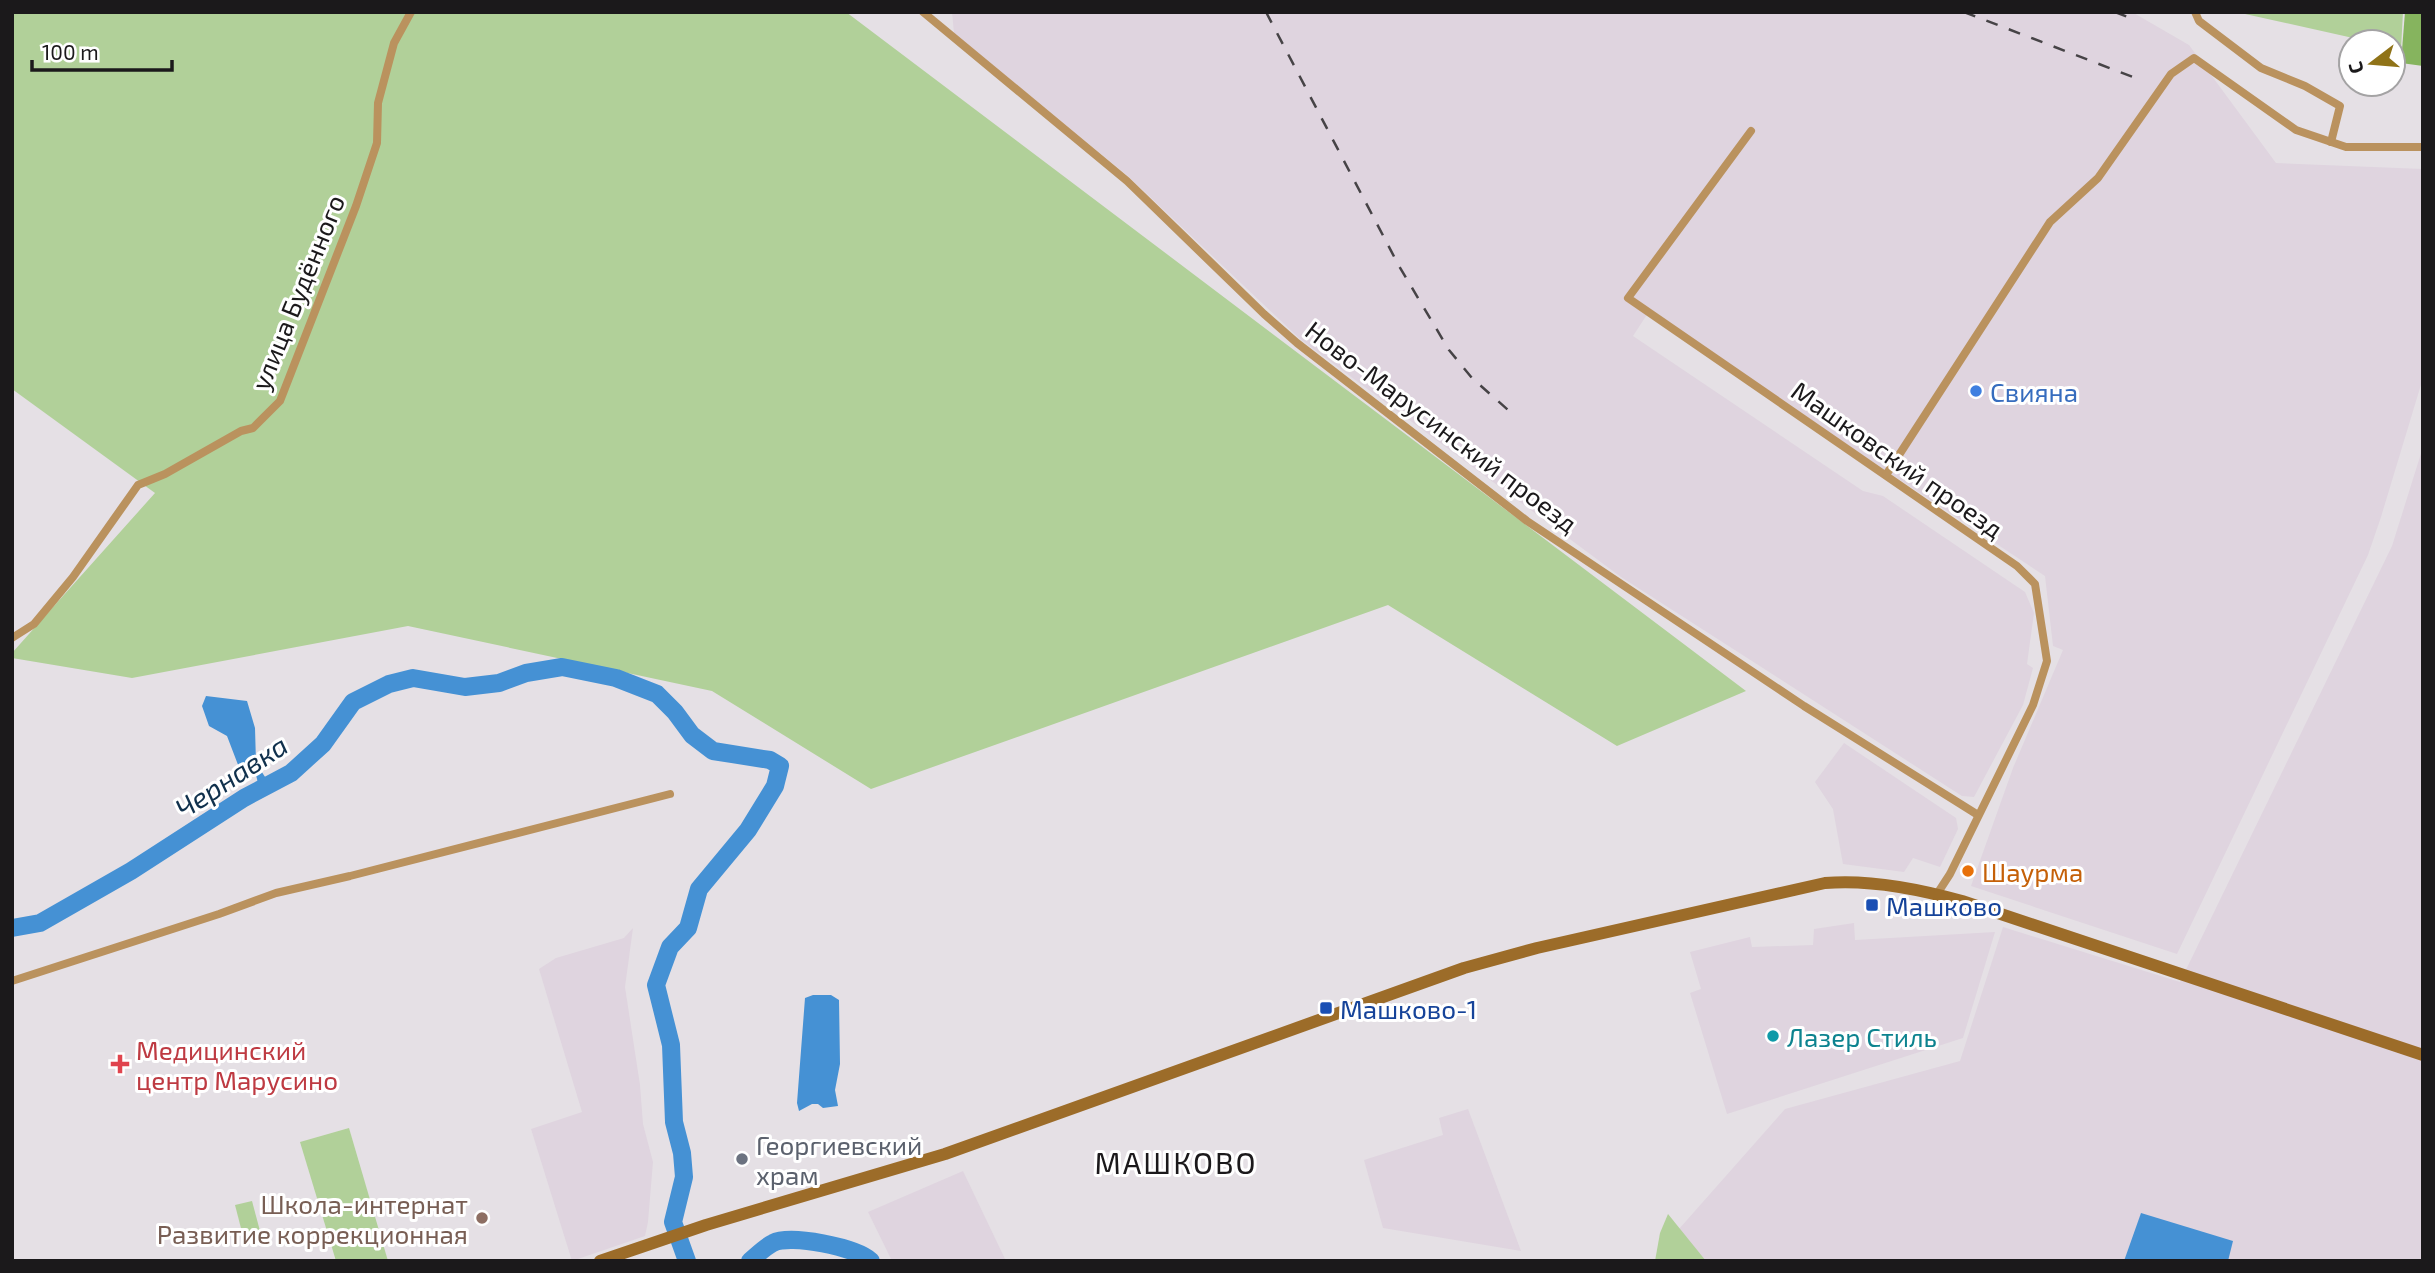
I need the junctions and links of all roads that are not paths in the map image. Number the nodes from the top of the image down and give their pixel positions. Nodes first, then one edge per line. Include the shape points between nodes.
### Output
1 (411, 12) edge
2 (923, 12) edge
3 (2195, 12) edge
4 (1751, 131) dead end
5 (2331, 142) junction
6 (2423, 147) edge
7 (1886, 475) junction
8 (12, 638) edge
9 (670, 794) dead end
10 (1978, 815) junction
11 (1937, 894) junction
12 (12, 981) edge
13 (2423, 1055) edge
14 (600, 1261) edge

1 - 8 street, улица Будённого via 394,43 378,103 377,143 356,206 280,401 253,428 138,485 73,577 34,624
2 - 10 street, Ново-Марусинский проезд via 1127,181 1297,343 1527,521 1804,706
3 - 5 street via 2199,21 2261,68 2340,106
4 - 7 street, Машковский проезд via 1628,298
5 - 6 street via 2346,147
5 - 7 street via 2296,130 2194,58 2171,74 2098,178 2050,222
7 - 10 street, Машковский проезд via 2017,566 2035,584 2047,661 2033,705
9 - 12 street via 298,886
10 - 11 street, Машковский проезд
11 - 13 street
11 - 14 street via 1825,883 1501,957 945,1154

